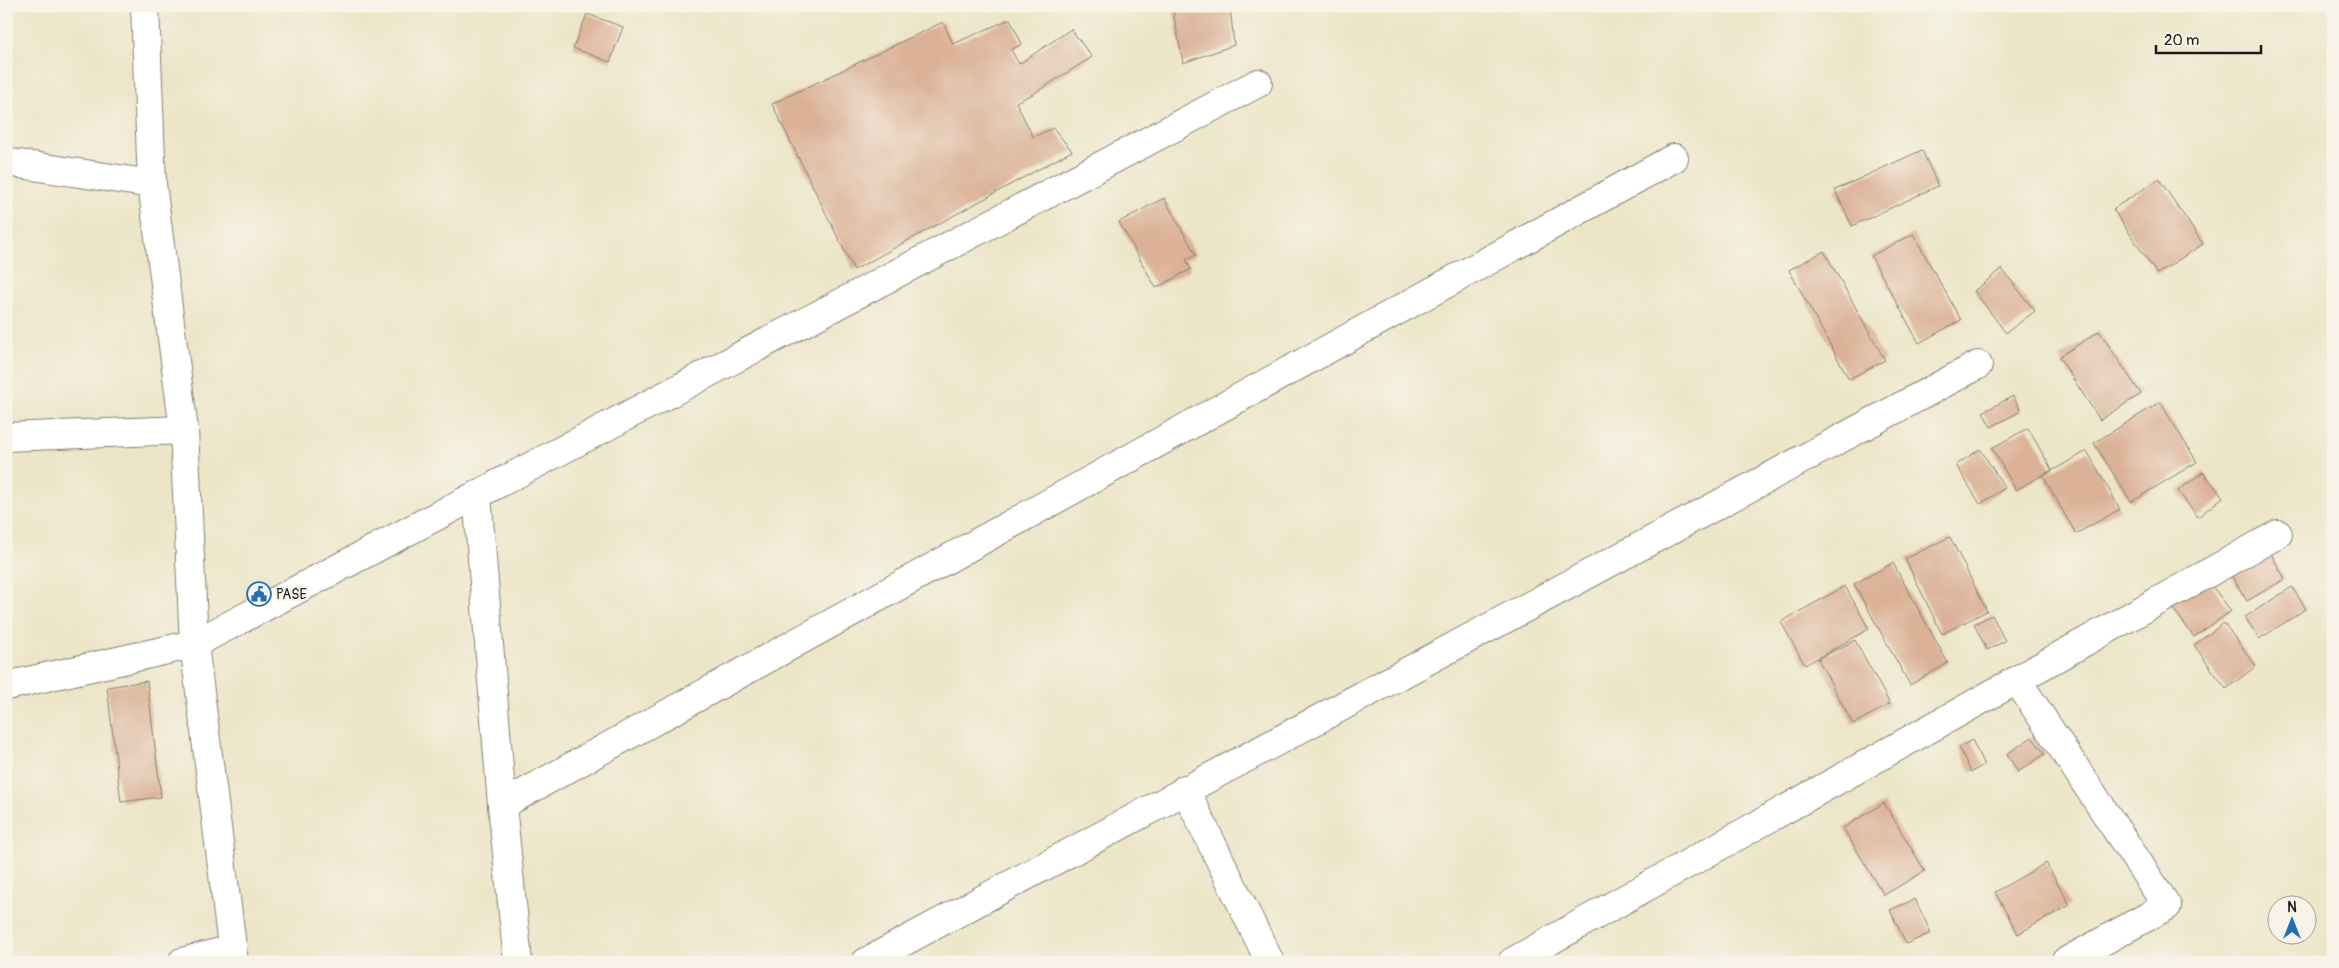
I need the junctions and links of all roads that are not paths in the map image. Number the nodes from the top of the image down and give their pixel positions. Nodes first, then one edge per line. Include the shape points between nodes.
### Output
1 (145, 6) edge
2 (1258, 83) dead end
3 (1674, 158) dead end
4 (6, 162) edge
5 (152, 184) junction
6 (1978, 365) dead end
7 (184, 430) junction
8 (6, 437) edge
9 (477, 495) junction
10 (2278, 534) dead end
11 (194, 644) junction
12 (2017, 680) junction
13 (6, 686) edge
14 (1185, 789) junction
15 (502, 805) junction
16 (233, 956) edge
17 (182, 962) edge
18 (518, 962) edge
19 (866, 962) edge
20 (1270, 962) edge
21 (1512, 962) edge
22 (2065, 962) edge

1 - 5 street
2 - 9 street
3 - 15 street
4 - 5 street
5 - 7 street
6 - 14 street
7 - 8 street
7 - 11 street
9 - 11 street
9 - 15 street
10 - 12 street
11 - 13 street
11 - 16 street
12 - 21 street
12 - 22 street via 2167,906
14 - 19 street
14 - 20 street
15 - 18 street
16 - 17 street

